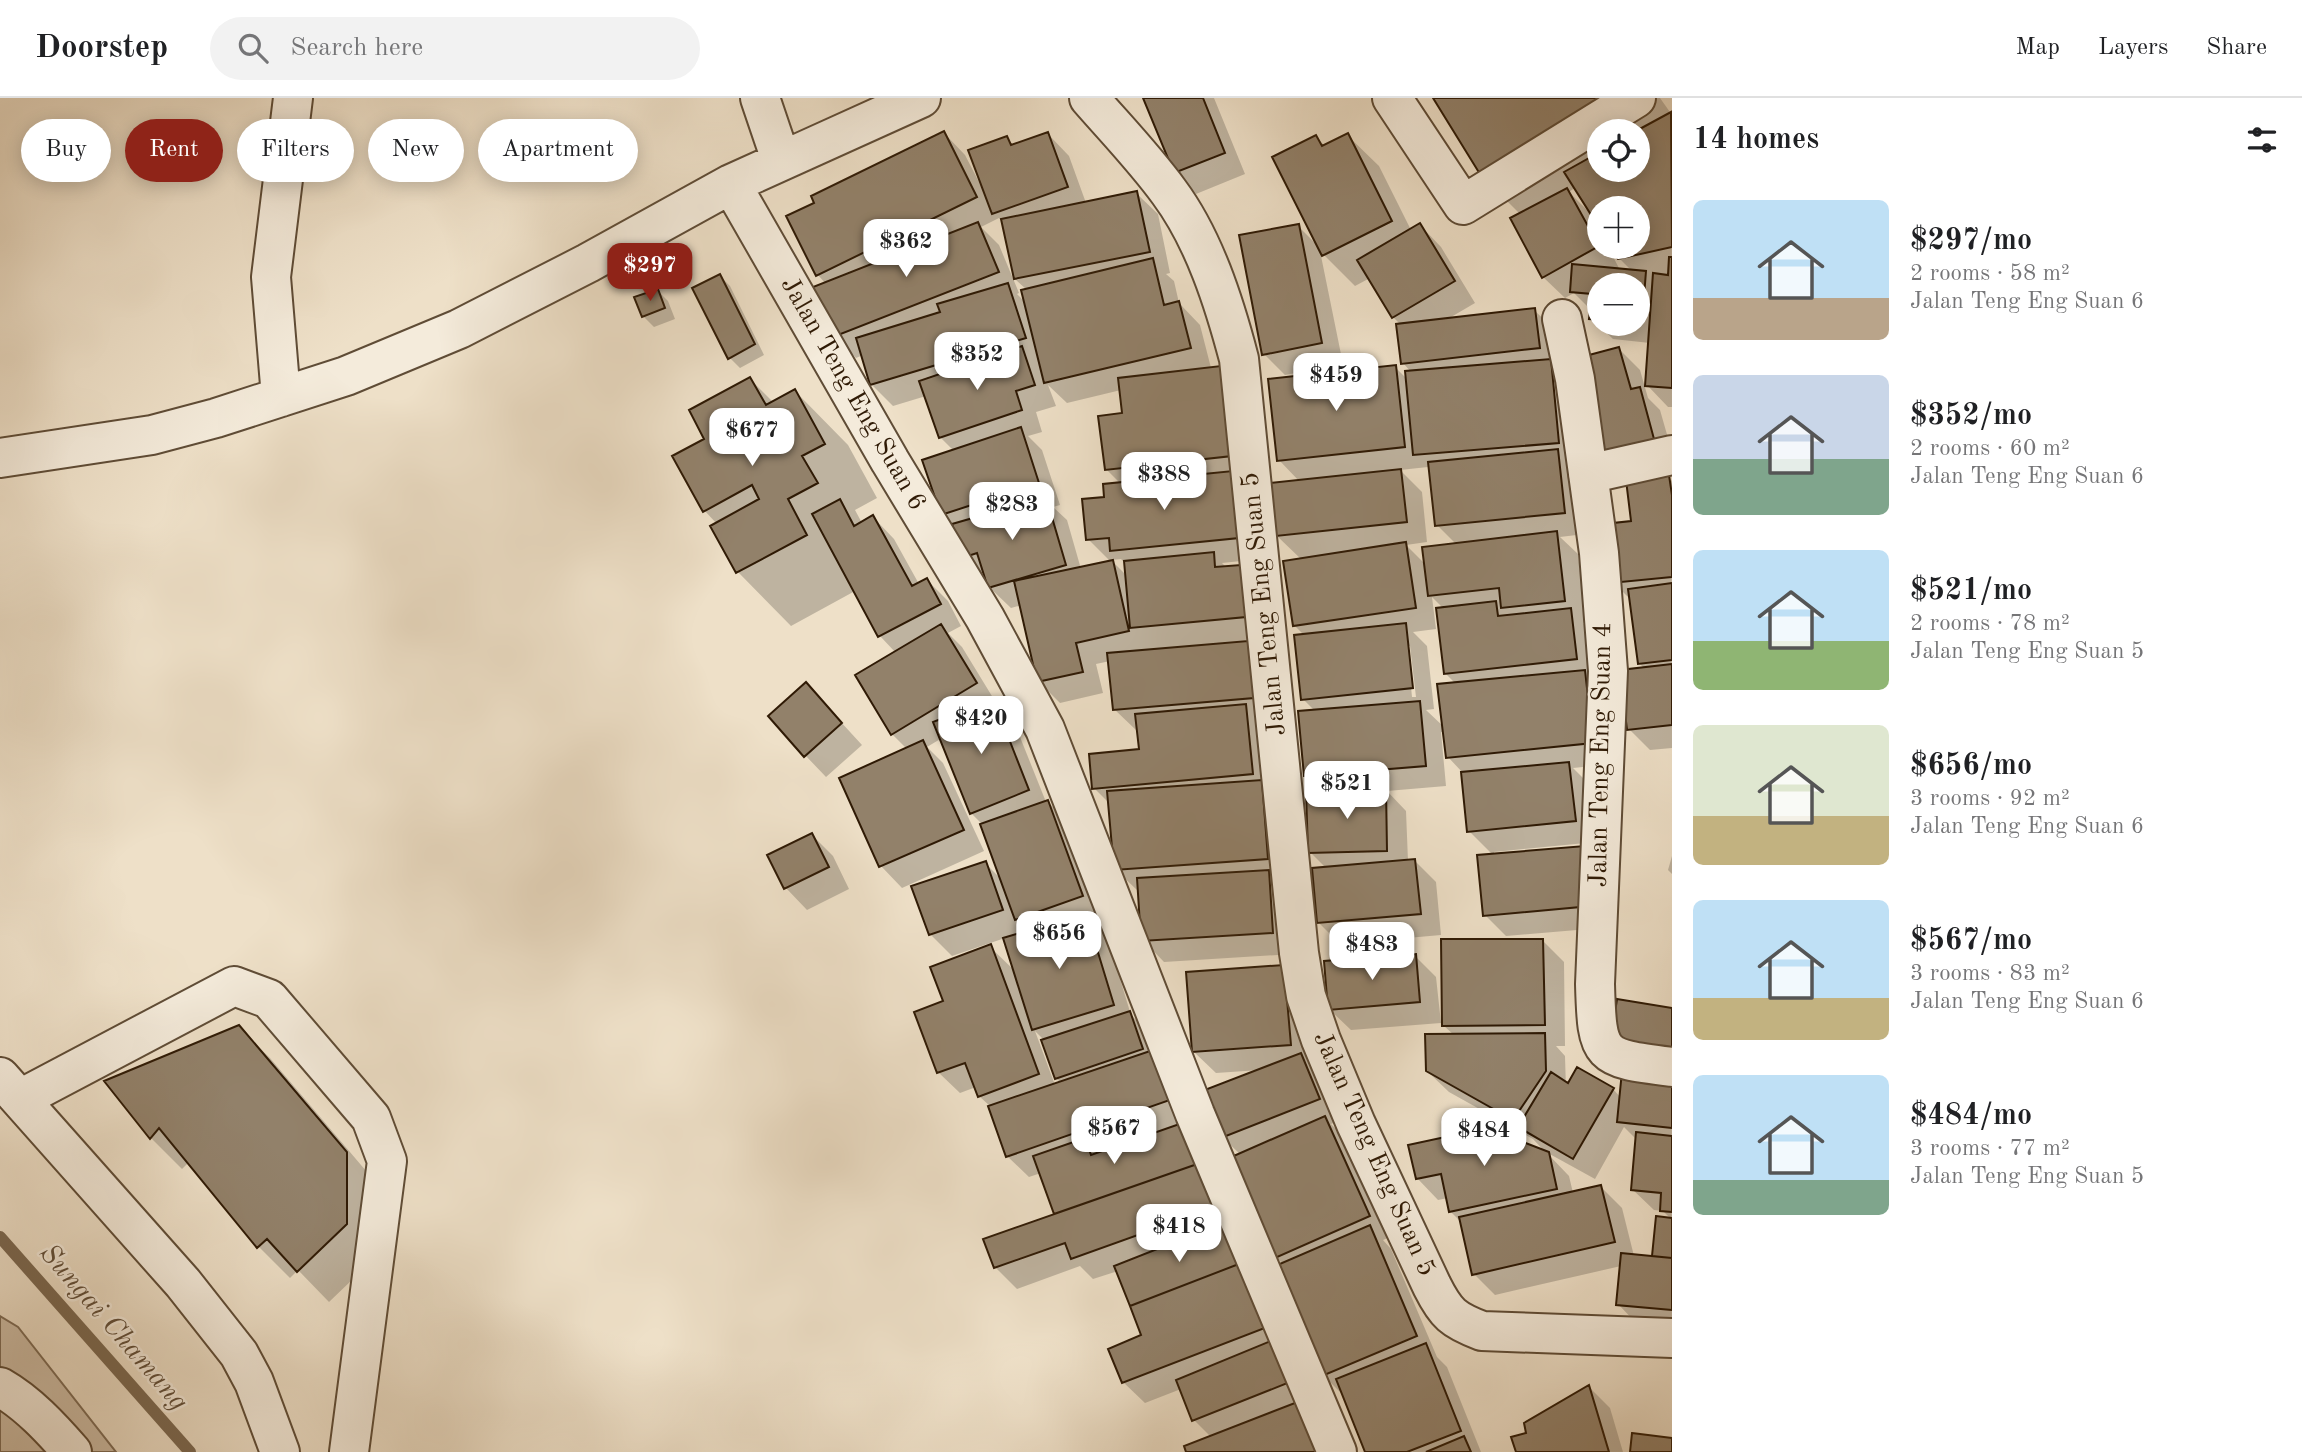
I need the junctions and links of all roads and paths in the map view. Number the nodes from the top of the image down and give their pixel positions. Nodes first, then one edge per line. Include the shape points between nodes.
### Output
1 (293, 98) edge
2 (760, 98) edge
3 (921, 98) edge
4 (1089, 98) edge
5 (1392, 98) edge
6 (1636, 98) edge
7 (781, 160) junction
8 (731, 184) junction
9 (1562, 319) dead end
10 (281, 397) junction
11 (1672, 455) edge
12 (0, 458) edge
13 (1588, 474) junction
14 (1672, 1067) edge
15 (10, 1088) edge
16 (1672, 1338) edge
17 (0, 1387) edge
18 (72, 1452) edge
19 (280, 1452) edge
20 (349, 1452) edge
21 (1337, 1452) edge

1 - 10 street via 271,276
2 - 7 street
3 - 7 street
4 - 16 street, Jalan Teng Eng Suan 5 via 1171,194 1223,297 1239,359 1306,996 1356,1124 1432,1286 1444,1310 1482,1331
5 - 6 street via 1463,205
7 - 8 street
8 - 10 street via 459,329 346,376
8 - 21 street, Jalan Teng Eng Suan 6 via 1045,729 1195,1114
9 - 13 street, Jalan Teng Eng Suan 4
10 - 12 street via 152,435
11 - 13 street
13 - 14 street, Jalan Teng Eng Suan 4 via 1608,671 1596,1030 1611,1054 1628,1062
15 - 19 street via 239,1353
15 - 20 street via 234,986 269,999 371,1118 387,1161
17 - 18 street via 51,1428

